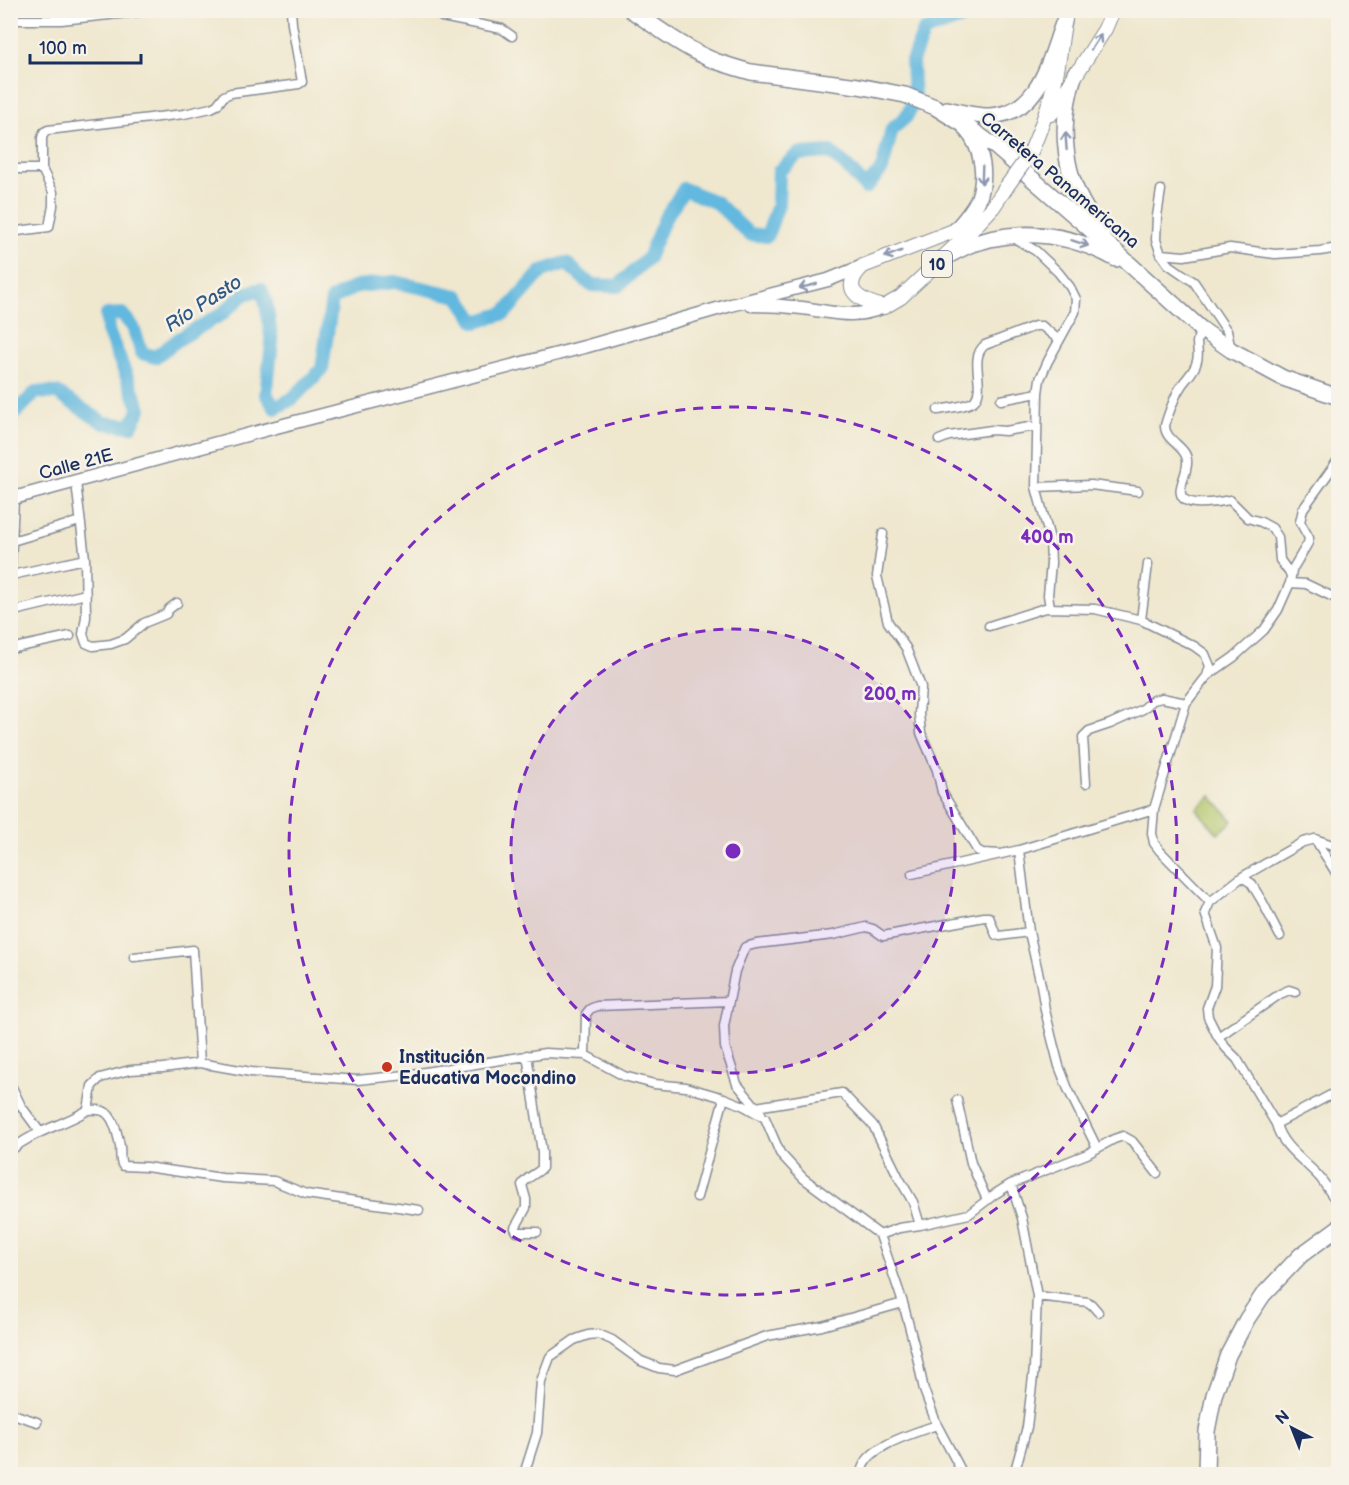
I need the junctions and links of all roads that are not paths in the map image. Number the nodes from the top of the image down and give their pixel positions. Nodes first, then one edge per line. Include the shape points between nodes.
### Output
1 (157, 10) edge
2 (291, 10) edge
3 (434, 10) edge
4 (631, 10) edge
5 (1113, 10) edge
6 (1065, 16) edge
7 (10, 20) edge
8 (512, 36) dead end
9 (1076, 73) junction
10 (929, 104) junction
11 (960, 123) junction
12 (1040, 131) junction
13 (10, 169) edge
14 (42, 169) junction
15 (1161, 190) dead end
16 (985, 215) junction
17 (956, 230) junction
18 (10, 232) edge
19 (1040, 234) junction
20 (1008, 235) junction
21 (1338, 248) edge
22 (1036, 250) junction
23 (1114, 250) junction
24 (1161, 254) junction
25 (943, 258) junction
26 (863, 266) junction
27 (1137, 271) junction
28 (731, 305) junction
29 (884, 307) junction
30 (1201, 329) junction
31 (1059, 340) junction
32 (1231, 350) junction
33 (1038, 393) junction
34 (1338, 397) edge
35 (1001, 400) dead end
36 (938, 410) dead end
37 (1036, 426) junction
38 (939, 440) dead end
39 (1338, 460) edge
40 (76, 482) junction
41 (1036, 487) junction
42 (1138, 491) dead end
43 (12, 499) edge
44 (80, 521) junction
45 (883, 534) dead end
46 (12, 541) junction
47 (85, 559) junction
48 (1148, 564) dead end
49 (12, 575) edge
50 (1291, 579) junction
51 (10, 586) edge
52 (86, 594) junction
53 (1338, 598) edge
54 (177, 603) dead end
55 (1050, 607) junction
56 (10, 612) edge
57 (1141, 620) junction
58 (989, 626) dead end
59 (70, 636) dead end
60 (10, 649) edge
61 (1207, 676) junction
62 (1186, 703) junction
63 (1086, 783) dead end
64 (1155, 809) junction
65 (1315, 839) junction
66 (1338, 847) edge
67 (1019, 850) junction
68 (1002, 854) junction
69 (912, 874) dead end
70 (1338, 876) edge
71 (1242, 878) junction
72 (1210, 902) junction
73 (1029, 932) junction
74 (1280, 936) dead end
75 (134, 957) dead end
76 (1295, 992) dead end
77 (729, 1001) junction
78 (1218, 1037) junction
79 (527, 1055) junction
80 (585, 1055) junction
81 (200, 1063) junction
82 (10, 1083) edge
83 (1338, 1091) edge
84 (724, 1098) junction
85 (957, 1100) dead end
86 (756, 1107) junction
87 (88, 1110) junction
88 (765, 1119) junction
89 (1276, 1124) junction
90 (40, 1132) junction
91 (1097, 1148) junction
92 (10, 1151) edge
93 (1157, 1173) dead end
94 (1011, 1184) junction
95 (697, 1197) dead end
96 (987, 1200) junction
97 (1338, 1202) edge
98 (418, 1210) dead end
99 (920, 1225) junction
100 (1338, 1228) edge
101 (537, 1232) dead end
102 (880, 1235) junction
103 (1036, 1296) junction
104 (903, 1303) junction
105 (1098, 1312) dead end
106 (10, 1413) edge
107 (37, 1422) dead end
108 (937, 1425) junction
109 (524, 1474) edge
110 (861, 1474) edge
111 (963, 1474) edge
112 (1014, 1474) edge
113 (1206, 1474) edge

1 - 7 street via 61,20
2 - 14 street via 302,78 299,84 231,93 211,108 184,114 48,130 42,138
3 - 8 street via 442,17 502,29
4 - 10 highway, Carretera Panamericana via 687,47 735,68 858,86
9 -> 5 main road, 10
6 - 10 highway via 1045,75 1026,103 1012,112 985,116
6 - 12 main road, 10 via 1058,67
9 - 12 main road, 10
23 -> 9 highway via 1085,208 1068,160 1066,110
10 - 11 highway, Carretera Panamericana
11 -> 17 highway via 977,146 982,183 977,201
11 - 23 highway, Carretera Panamericana via 997,148
12 - 16 main road, 10, bridge via 1030,154
13 - 14 street
14 - 18 street via 53,192 50,227
15 - 24 street via 1156,240
16 - 17 main road, 10
16 - 25 main road, 10
17 -> 26 main road, 10
19 - 20 highway
19 - 22 highway
19 -> 27 highway via 1089,245
20 - 22 street
20 - 25 highway via 974,243
21 - 24 street via 1275,254 1230,248 1184,256
22 - 31 street via 1064,279 1076,299 1075,312
23 - 27 highway, Carretera Panamericana
24 - 32 street via 1168,264 1194,282 1227,331
25 - 29 main road, 10 via 901,297
26 -> 28 main road, 10 via 828,280
26 - 29 main road via 852,282 854,292 861,299
27 - 30 highway, Carretera Panamericana
28 - 29 main road, 10 via 780,305 835,315 872,312
28 - 40 main road, Calle 21E / 10
30 - 32 highway, Carretera Panamericana
30 - 50 street via 1197,361 1176,395 1165,426 1169,437 1186,453 1182,497 1192,503 1230,500 1248,518 1272,528 1278,537 1280,560
31 - 33 street via 1040,379
31 - 36 street via 1042,326 1035,326 985,345 979,349 975,400
32 - 34 highway, Carretera Panamericana via 1283,378
33 - 35 street
33 - 37 street
37 - 38 street
37 - 41 street
39 - 50 street via 1303,509 1300,522 1309,538
40 - 43 main road, Calle 21E
40 - 44 street
41 - 42 street via 1091,485
41 - 55 street via 1050,539
43 - 46 street
44 - 46 street
44 - 47 street
45 - 68 street via 877,576 888,622 906,648 921,687 921,733 942,792 977,850
46 - 49 street
47 - 49 street
47 - 52 street
48 - 57 street
49 - 51 street
50 - 53 street
50 - 61 street via 1278,610 1264,630
52 - 54 street via 83,634 86,643 93,646 125,639
52 - 56 street
55 - 57 street via 1095,609
55 - 58 street
57 - 61 street via 1205,654 1210,666
59 - 60 street
61 - 62 street
62 - 63 street via 1153,700 1143,709 1086,733
62 - 64 street
64 - 67 street
64 - 72 street via 1154,843
65 - 66 street
65 - 70 street
65 - 71 street via 1303,842
67 - 68 street
67 - 73 street
68 - 69 street
71 - 72 street
71 - 74 street via 1251,883
72 - 78 street via 1205,913 1217,948 1215,986 1207,1008
73 - 77 street via 996,935 989,917 984,917 883,936 866,927 756,944 745,947
73 - 91 street via 1059,1066
75 - 81 street via 193,950
76 - 78 street via 1280,994
77 - 80 street via 597,1006 586,1014
77 - 86 street via 725,1047 737,1084
78 - 89 street via 1237,1059
79 - 80 street
79 - 81 street via 357,1080 251,1072
79 - 101 street via 542,1168 522,1185 526,1208 515,1228 521,1233
80 - 84 street via 624,1076 654,1084 686,1086
81 - 87 street via 130,1070 100,1078 92,1086
82 - 90 street
83 - 89 street
84 - 88 street
84 - 95 street
85 - 96 street via 971,1163
86 - 88 street
86 - 99 street via 842,1093 873,1125 913,1202
87 - 90 street
87 - 98 street via 100,1110 109,1116 123,1166 274,1181 306,1194
88 - 102 street via 780,1153 803,1178
89 - 97 street via 1284,1141
90 - 92 street
91 - 93 street via 1123,1136 1132,1141
91 - 94 street
94 - 96 street
94 - 103 street via 1022,1218
96 - 99 street via 969,1214
99 - 102 street
100 - 113 highway via 1301,1255 1263,1295 1247,1319 1228,1355 1214,1395 1207,1431
102 - 104 street
103 - 105 street via 1088,1302
103 - 112 street via 1027,1427
104 - 108 street via 924,1390
104 - 109 street via 822,1326 767,1336 675,1370 641,1361 598,1334 574,1340 550,1357 540,1381 537,1432
106 - 107 street
108 - 110 street via 873,1453
108 - 111 street

